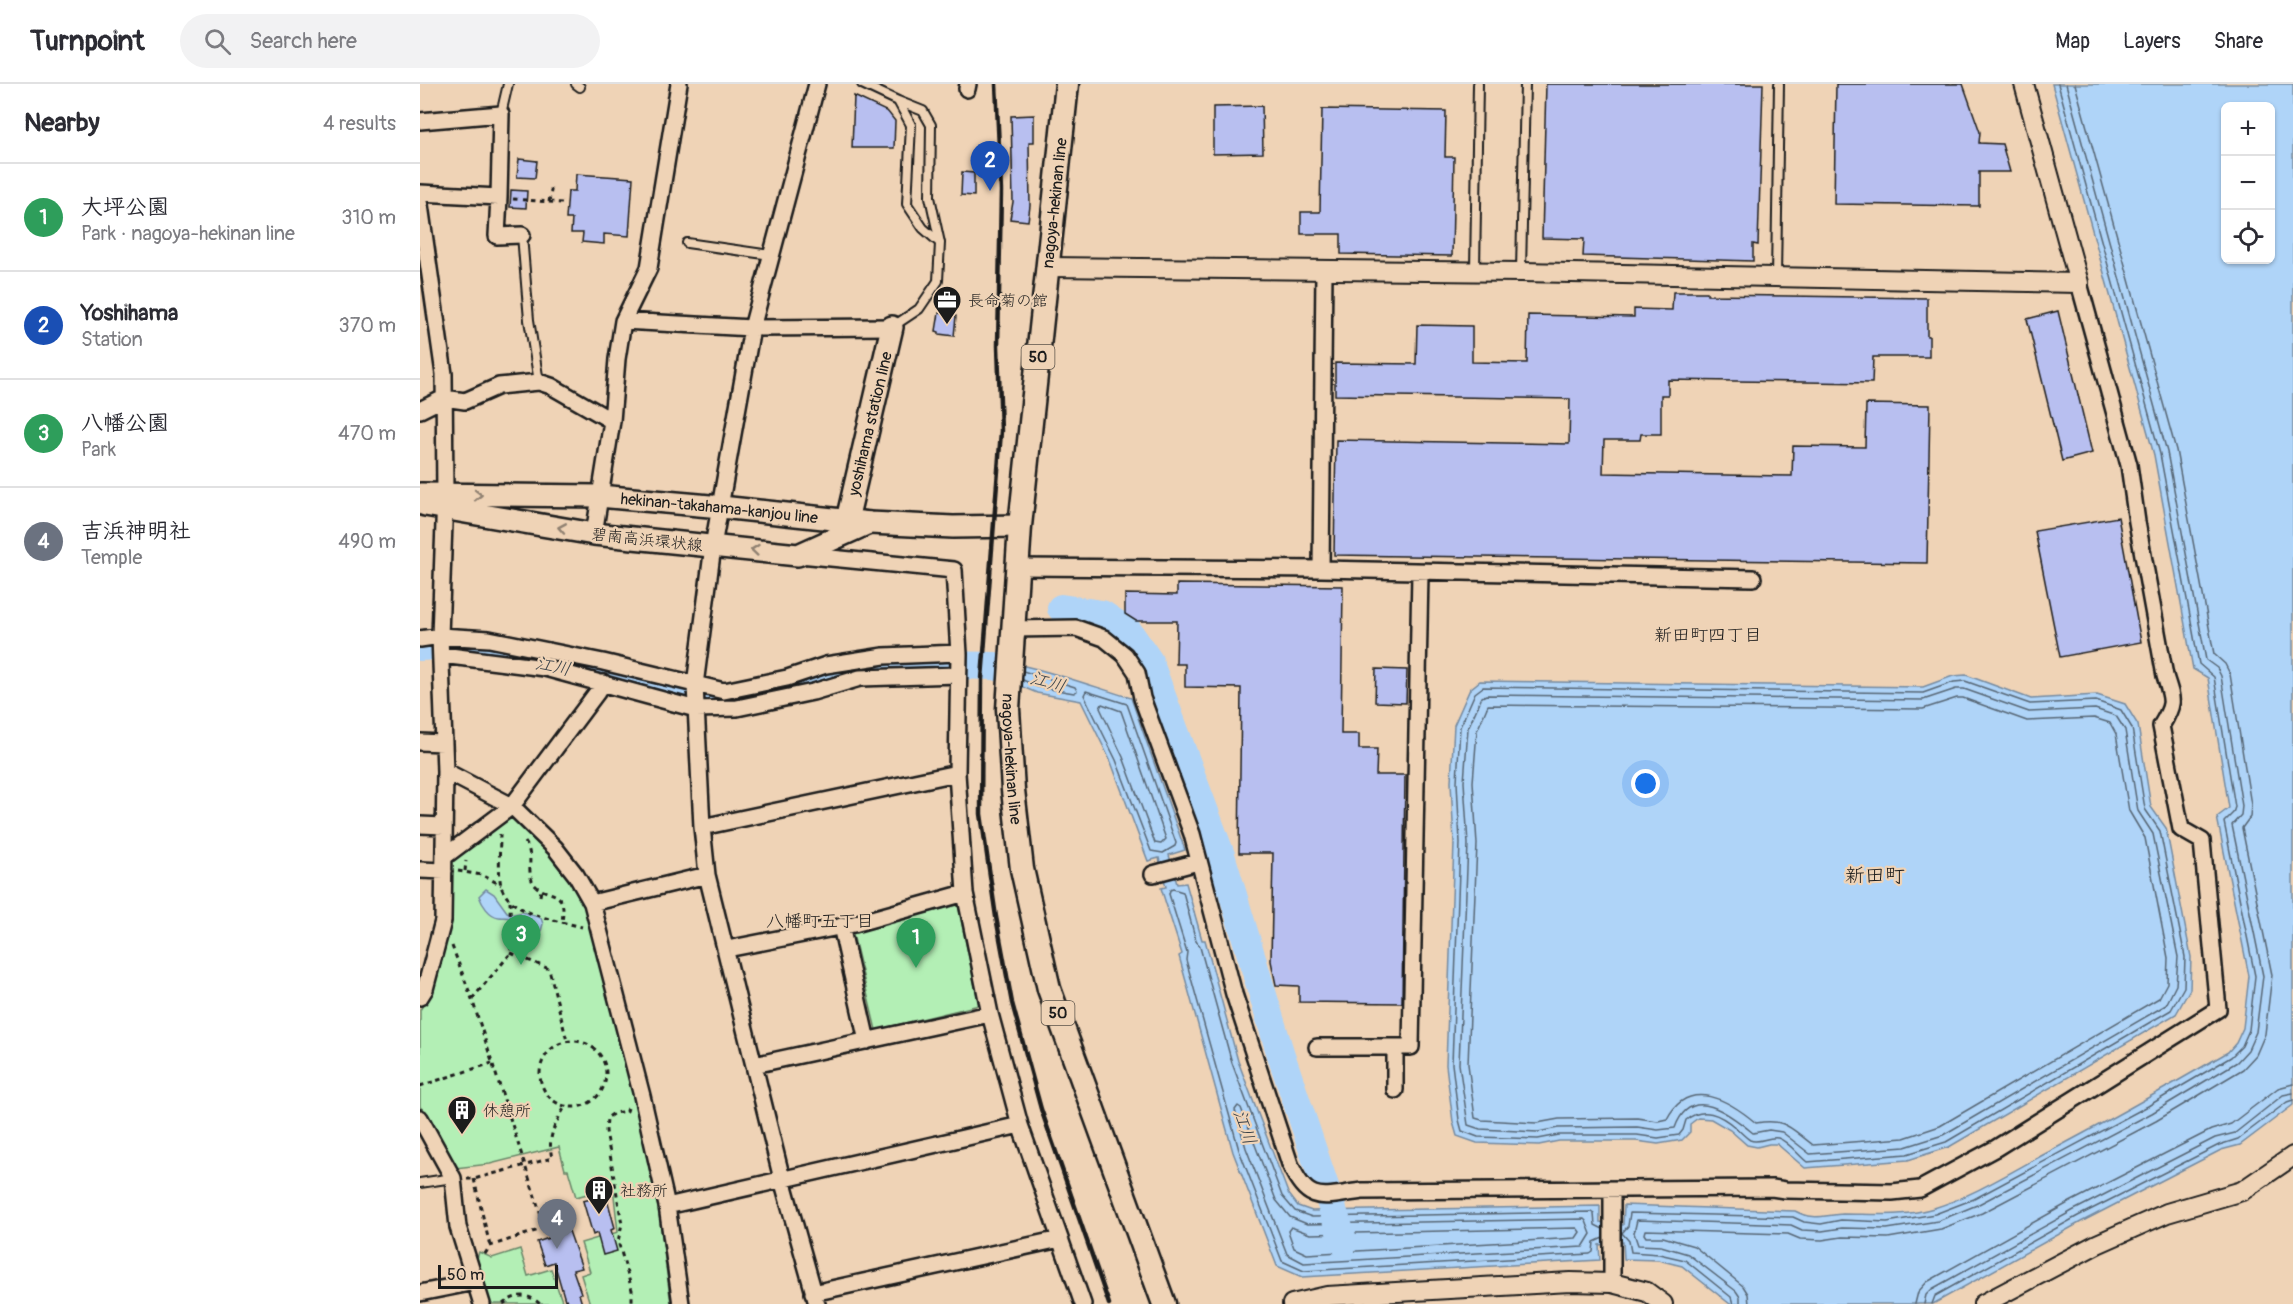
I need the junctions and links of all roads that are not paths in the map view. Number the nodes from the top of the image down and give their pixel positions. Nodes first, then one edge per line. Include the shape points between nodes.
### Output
1 (508, 84) edge
2 (680, 84) edge
3 (817, 84) edge
4 (862, 84) edge
5 (1067, 84) edge
6 (1478, 84) edge
7 (1525, 84) edge
8 (1779, 84) edge
9 (2024, 84) edge
10 (898, 101) junction
11 (501, 114) junction
12 (420, 121) edge
13 (420, 193) edge
14 (499, 197) junction
15 (420, 205) edge
16 (522, 235) joint
17 (687, 243) dead end
18 (940, 243) junction
19 (771, 255) junction
20 (1047, 267) junction
21 (1324, 270) junction
22 (1475, 272) junction
23 (1521, 272) junction
24 (1776, 278) junction
25 (2079, 283) junction
26 (623, 321) junction
27 (892, 327) junction
28 (752, 328) junction
29 (539, 382) junction
30 (444, 398) junction
31 (420, 410) edge
32 (612, 421) junction
33 (420, 494) edge
34 (599, 496) junction
35 (444, 502) junction
36 (420, 504) edge
37 (721, 507) junction
38 (847, 520) junction
39 (870, 523) junction
40 (1020, 526) junction
41 (594, 534) junction
42 (713, 546) junction
43 (798, 555) junction
44 (1017, 567) junction
45 (1321, 569) junction
46 (1420, 573) junction
47 (1753, 578) dead end
48 (1013, 630) junction
49 (440, 637) junction
50 (420, 639) edge
51 (442, 654) junction
52 (959, 654) junction
53 (958, 674) junction
54 (604, 683) junction
55 (695, 685) junction
56 (696, 709) junction
57 (420, 742) edge
58 (443, 743) junction
59 (445, 771) junction
60 (957, 773) junction
61 (506, 811) junction
62 (420, 825) edge
63 (444, 826) junction
64 (702, 827) junction
65 (1198, 862) junction
66 (444, 864) junction
67 (420, 870) edge
68 (1153, 874) dead end
69 (707, 875) junction
70 (965, 893) junction
71 (592, 903) junction
72 (841, 926) junction
73 (727, 949) junction
74 (420, 997) edge
75 (990, 1014) junction
76 (867, 1041) junction
77 (1317, 1047) dead end
78 (1395, 1047) junction
79 (754, 1065) junction
80 (1395, 1090) dead end
81 (420, 1118) edge
82 (1020, 1125) junction
83 (2293, 1156) edge
84 (453, 1178) junction
85 (782, 1179) junction
86 (420, 1183) edge
87 (1612, 1196) junction
88 (667, 1206) junction
89 (1060, 1239) junction
90 (1612, 1275) junction
91 (474, 1278) junction
92 (420, 1293) edge
93 (815, 1299) edge
94 (482, 1304) edge
95 (681, 1304) edge
96 (1083, 1304) edge
97 (1164, 1304) edge
98 (1292, 1304) edge
99 (1663, 1304) edge
100 (1983, 1304) edge

1 - 11 lane
2 - 26 street via 649,268
3 - 19 street
4 - 10 lane
5 - 20 main road, nagoya-hekinan line / 50
6 - 22 lane
7 - 23 lane
8 - 24 lane
9 - 25 street
10 - 18 lane via 911,126 907,204 923,228
10 - 18 lane via 923,111 932,125 930,197
11 - 12 street
11 - 14 street
13 - 14 street
14 - 16 street via 497,236
15 - 30 street
16 - 29 lane
17 - 19 lane
18 - 27 lane via 938,281 919,309
19 - 28 street
20 - 21 street
20 - 40 main road, nagoya-hekinan line / 50
21 - 22 street
21 - 45 street
22 - 23 street
23 - 24 street
24 - 25 street
25 - 87 street via 2129,465 2171,694 2172,708 2161,726 2181,829 2202,841 2218,1009 1996,1148 1920,1190 1772,1188
26 - 28 street
26 - 32 street
27 - 28 street
27 - 38 main road, yoshihama station line
28 - 37 street
29 - 30 street via 499,386 465,401
29 - 32 street
30 - 31 street
30 - 35 street
32 - 34 street
33 - 35 main road, hekinan-takahama-kanjou line
35 -> 34 main road, hekinan-takahama-kanjou line
34 - 37 main road, hekinan-takahama-kanjou line
34 - 41 street
35 - 36 main road, 碧南高浜環状線
41 -> 35 main road, 碧南高浜環状線
35 - 49 street
37 - 38 main road, hekinan-takahama-kanjou line
37 - 42 street
38 - 39 main road, hekinan-takahama-kanjou line
39 - 40 main road, hekinan-takahama-kanjou line
39 - 43 main road
40 - 44 main road, nagoya-hekinan line / 50
41 - 42 main road, 碧南高浜環状線
43 -> 42 main road, 碧南高浜環状線
42 - 55 street
43 - 52 street via 954,570
44 - 45 street
44 - 48 main road, nagoya-hekinan line / 50
45 - 46 street
46 - 47 street
46 - 78 street via 1411,1047
48 - 65 street via 1076,628 1104,638 1125,655 1137,673
48 - 97 main road, nagoya-hekinan line / 50 via 1008,709 1022,869 1049,989
49 - 50 street
49 - 51 street
49 - 55 street via 489,639
51 - 54 street via 545,668
51 - 58 street
52 - 53 street
52 - 55 street via 884,656 826,665 724,691
53 - 56 street via 860,678 737,708
53 - 60 street
54 - 56 street
54 - 61 street
55 - 56 street
56 - 64 street
57 - 58 street
58 - 59 street
59 - 61 street
59 - 63 street
60 - 64 street
60 - 70 street
61 - 66 street
61 - 71 street via 555,848
62 - 63 street
63 - 66 street
64 - 69 street
65 - 68 street
65 - 87 street via 1234,994 1290,1164 1307,1191 1318,1197 1362,1191
66 - 67 street
66 - 74 street via 443,921
69 - 71 street
69 - 73 street
70 - 72 street
70 - 75 street
71 - 88 street
72 - 73 street
72 - 76 street
73 - 79 street
75 - 76 street
75 - 82 street
76 - 79 street
77 - 78 street
78 - 80 street
79 - 85 street
81 - 84 street
82 - 85 street
82 - 89 street
83 - 100 street via 2242,1191 2167,1213 2097,1244
84 - 86 lane
84 - 91 street via 458,1227
85 - 88 street
85 - 93 street
87 - 90 street
88 - 95 street
89 - 93 street
89 - 96 street
90 - 98 street via 1570,1282 1327,1296
90 - 99 street
91 - 92 street
91 - 94 street

